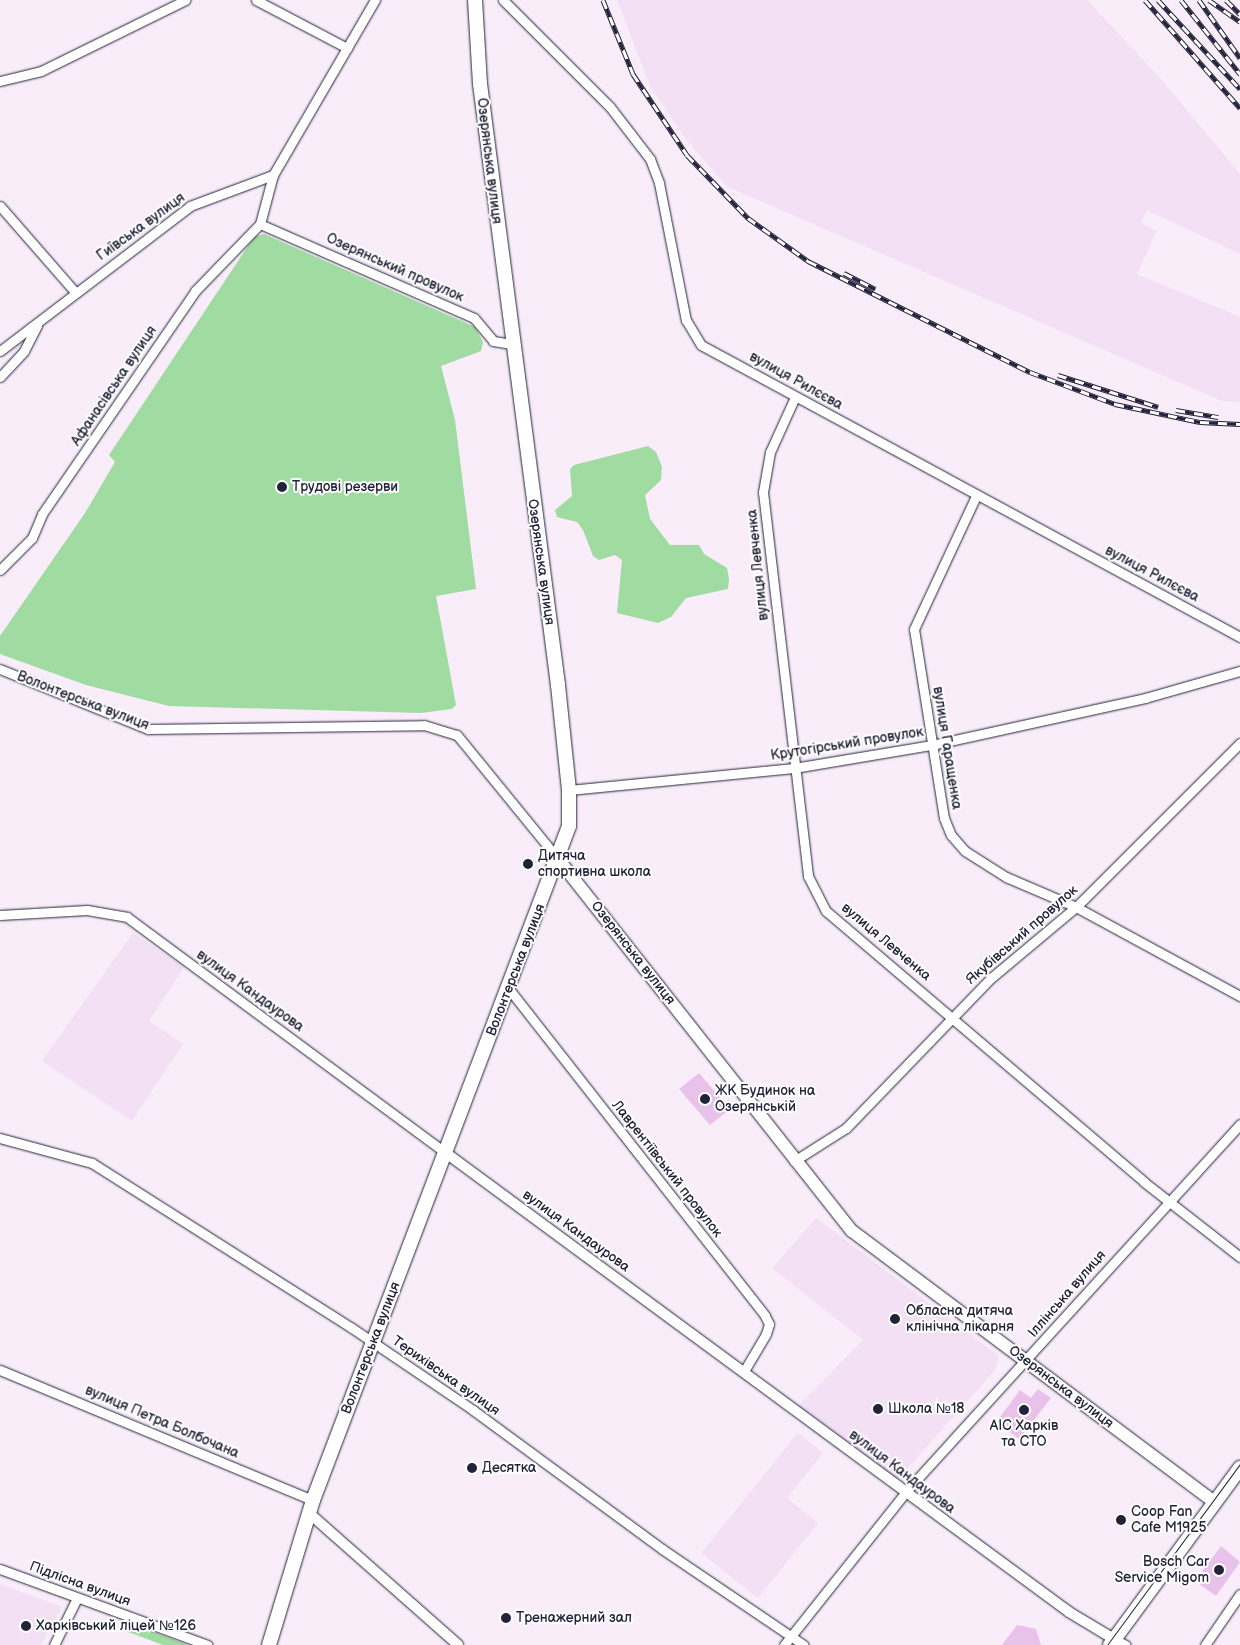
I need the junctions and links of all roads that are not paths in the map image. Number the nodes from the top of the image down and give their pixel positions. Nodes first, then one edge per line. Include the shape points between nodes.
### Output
1 (185, 0) edge
2 (256, 0) edge
3 (375, 0) edge
4 (475, 0) edge
5 (504, 0) edge
6 (347, 48) junction
7 (0, 82) edge
8 (273, 174) junction
9 (0, 206) edge
10 (260, 224) junction
11 (75, 292) junction
12 (38, 324) junction
13 (512, 344) junction
14 (2, 346) edge
15 (0, 377) edge
16 (795, 397) junction
17 (976, 496) junction
18 (0, 570) edge
19 (1240, 637) edge
20 (0, 669) edge
21 (1240, 671) edge
22 (932, 744) junction
23 (1238, 749) edge
24 (794, 768) junction
25 (570, 790) junction
26 (558, 858) junction
27 (1076, 907) junction
28 (0, 915) edge
29 (509, 989) junction
30 (1240, 996) edge
31 (954, 1017) junction
32 (1240, 1124) edge
33 (0, 1138) edge
34 (446, 1153) junction
35 (794, 1161) junction
36 (1168, 1200) junction
37 (1240, 1257) edge
38 (372, 1342) junction
39 (1024, 1358) junction
40 (0, 1370) edge
41 (744, 1371) junction
42 (1240, 1468) edge
43 (906, 1492) junction
44 (1214, 1502) junction
45 (311, 1507) junction
46 (0, 1569) edge
47 (1240, 1594) edge
48 (77, 1598) junction
49 (791, 1636) junction
50 (1117, 1643) edge
51 (54, 1645) edge
52 (208, 1645) edge
53 (269, 1645) edge
54 (458, 1645) edge
55 (784, 1645) edge
56 (804, 1645) edge
57 (1205, 1645) edge

1 - 7 street via 41,71
2 - 6 street
3 - 6 street
4 - 13 main road, Озерянська вулиця via 480,84
5 - 16 street, вулиця Рилєєва via 610,107 650,159 659,182 691,334 701,345
6 - 8 street
8 - 10 street
8 - 11 street, Гиївська вулиця via 190,206
9 - 11 street
10 - 13 street, Озерянський провулок via 474,318 493,341
10 - 18 street, Афанасівська вулиця via 195,291 42,514 32,538
11 - 12 street, Гиївська вулиця
12 - 14 street, Гиївська вулиця
12 - 15 street, Гиївська вулиця via 24,351
13 - 25 main road, Озерянська вулиця
16 - 17 street, вулиця Рилєєва
16 - 24 street, вулиця Левченка via 770,452 764,492
17 - 19 street, вулиця Рилєєва
17 - 22 street, вулиця Гаращенка via 914,629
20 - 26 street, Волонтерська вулиця via 148,729 424,725 458,735
21 - 22 street, Крутогірський провулок via 1145,698
22 - 24 street, Крутогірський провулок
22 - 27 street, вулиця Гаращенка via 944,818 951,835 965,851 1006,877
23 - 27 street, Якубівський провулок
24 - 25 street, Крутогірський провулок
24 - 31 street, вулиця Левченка via 808,876 826,911
25 - 26 main road, Озерянська вулиця via 569,826
26 - 29 main road, Волонтерська вулиця
26 - 35 main road, Озерянська вулиця
27 - 30 street, вулиця Гаращенка
27 - 31 street, Якубівський провулок via 991,978
28 - 34 street, вулиця Кандаурова via 87,910 127,917
29 - 34 main road, Волонтерська вулиця
29 - 41 street, Лаврентіївський провулок via 765,1316 769,1324 766,1334
31 - 35 street, Якубівський провулок via 899,1069 846,1128
31 - 36 street, вулиця Левченка
32 - 36 street, Іллінська вулиця
33 - 38 street, Терихівська вулиця via 92,1163
34 - 38 main road, Волонтерська вулиця
34 - 41 street, вулиця Кандаурова
35 - 39 main road, Озерянська вулиця via 852,1231
36 - 37 street, вулиця Левченка
36 - 39 street, Іллінська вулиця via 1039,1349
38 - 45 main road, Волонтерська вулиця
38 - 49 street, Терихівська вулиця via 662,1549
39 - 43 street, Іллінська вулиця
39 - 44 main road, Озерянська вулиця
40 - 45 street, вулиця Петра Болбочана
41 - 43 street, вулиця Кандаурова
42 - 44 main road
43 - 49 street, Іллінська вулиця
43 - 50 street, вулиця Кандаурова via 1069,1612
44 - 50 main road
45 - 53 main road, Волонтерська вулиця
45 - 54 street, вулиця Петра Болбочана
46 - 48 street, Підлісна вулиця
47 - 57 street
48 - 51 street
48 - 52 street, Підлісна вулиця
49 - 55 street, Іллінська вулиця
49 - 56 street, Терихівська вулиця

